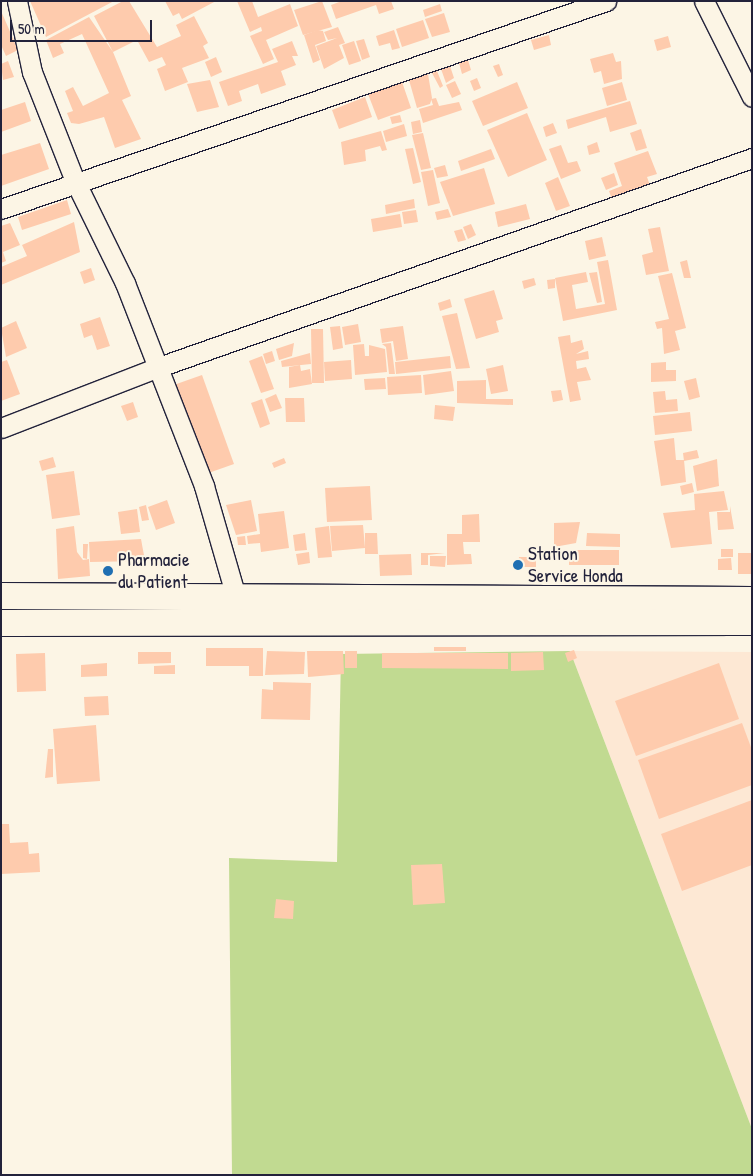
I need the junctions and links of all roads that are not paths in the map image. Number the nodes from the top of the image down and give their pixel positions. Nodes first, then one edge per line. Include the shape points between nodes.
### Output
1 (17, 1) edge
2 (606, 1) edge
3 (704, 1) edge
4 (752, 98) edge
5 (752, 158) edge
6 (75, 181) junction
7 (1, 209) edge
8 (156, 368) junction
9 (1, 428) edge
10 (1, 596) edge
11 (236, 597) junction
12 (752, 600) edge
13 (752, 622) edge
14 (1, 623) edge

1 - 6 street via 32,72
2 - 6 street
3 - 4 street
5 - 8 street
6 - 7 street
6 - 8 street via 125,283
8 - 9 street
8 - 11 street via 204,486
10 - 11 main road
11 - 12 main road
13 - 14 main road

